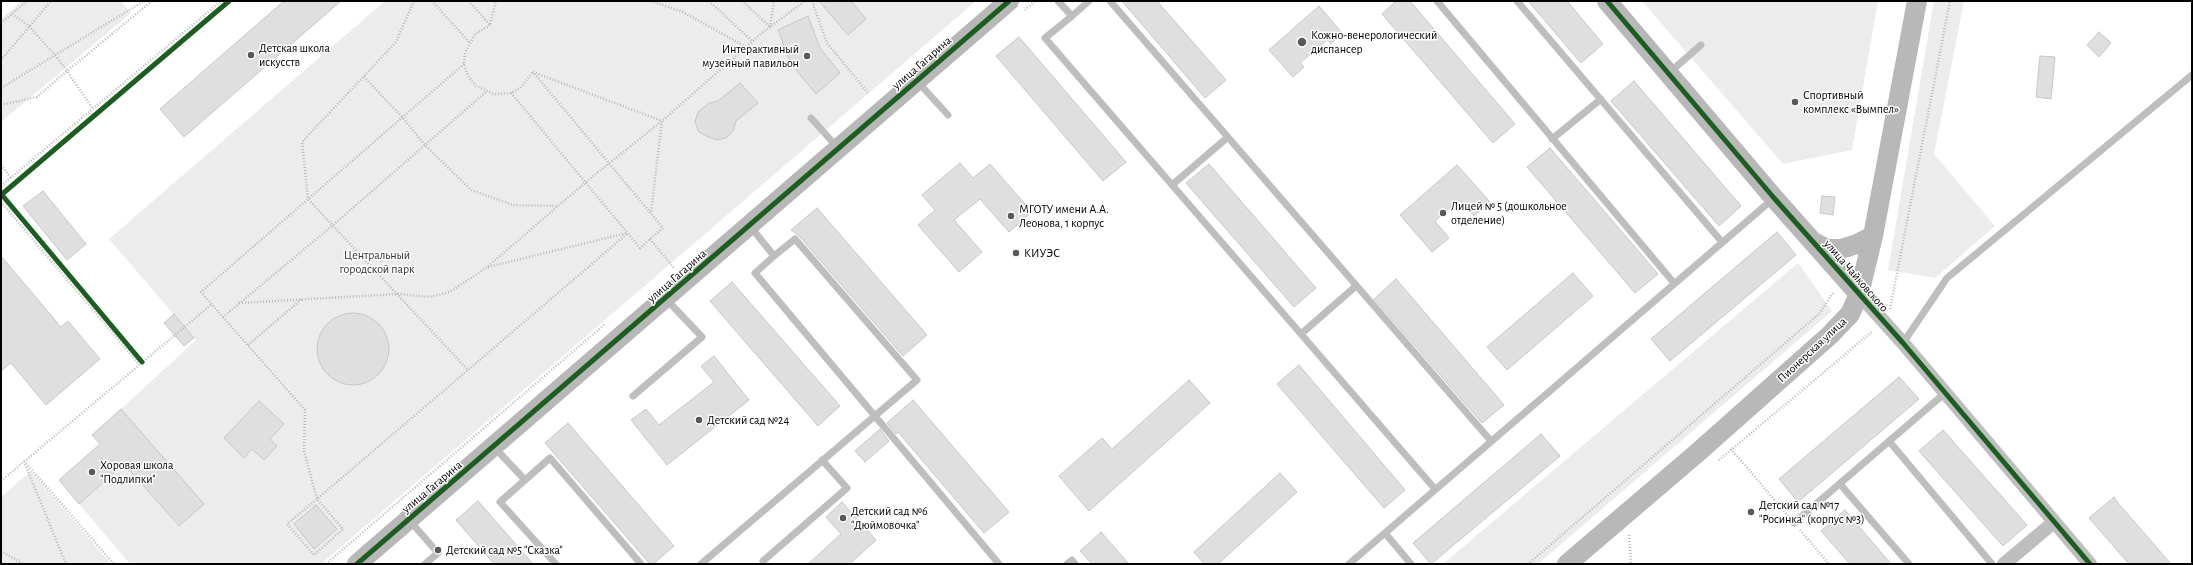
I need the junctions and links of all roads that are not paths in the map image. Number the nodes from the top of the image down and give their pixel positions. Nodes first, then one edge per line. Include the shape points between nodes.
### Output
1 (1009, 1) edge
2 (1058, 1) edge
3 (1089, 1) edge
4 (1110, 1) edge
5 (1437, 1) edge
6 (1517, 1) edge
7 (1607, 1) edge
8 (1917, 1) edge
9 (1072, 16) junction
10 (1701, 45) dead end
11 (1669, 73) junction
12 (2192, 75) edge
13 (917, 81) junction
14 (1601, 99) junction
15 (948, 115) dead end
16 (811, 118) dead end
17 (1228, 137) junction
18 (1552, 139) junction
19 (839, 148) junction
20 (1172, 184) junction
21 (1774, 198) junction
22 (750, 225) junction
23 (1873, 236) junction
24 (1812, 241) junction
25 (1722, 242) junction
26 (774, 256) junction
27 (1674, 283) junction
28 (1356, 286) junction
29 (1859, 294) junction
30 (666, 299) junction
31 (1301, 334) junction
32 (1903, 343) junction
33 (1945, 393) junction
34 (633, 396) dead end
35 (874, 415) junction
36 (1491, 441) junction
37 (1889, 441) junction
38 (494, 447) junction
39 (822, 460) junction
40 (525, 480) junction
41 (1840, 484) junction
42 (1435, 489) junction
43 (409, 520) junction
44 (2054, 522) junction
45 (1794, 523) road end
46 (1385, 533) junction
47 (763, 561) dead end
48 (357, 564) edge
49 (425, 564) edge
50 (556, 564) edge
51 (641, 564) edge
52 (701, 564) edge
53 (999, 564) edge
54 (1068, 564) edge
55 (1075, 564) edge
56 (1348, 564) edge
57 (1411, 564) edge
58 (1566, 564) edge
59 (1909, 564) edge
60 (1992, 564) edge
61 (2004, 564) edge
62 (2090, 564) edge

1 - 13 street, улица Гагарина
2 - 9 lane
3 - 9 lane
4 - 17 lane
5 - 18 lane
6 - 14 lane
7 - 11 street, улица Чайковского
8 - 23 street, Пионерская улица
9 - 20 lane via 1045,38
10 - 11 lane
11 - 21 street, улица Чайковского
12 - 32 lane via 1947,278
13 - 15 lane
13 - 19 street, улица Гагарина
14 - 18 lane
14 - 25 lane
16 - 19 lane
17 - 20 lane
17 - 28 lane
18 - 27 lane
19 - 22 street, улица Гагарина
20 - 31 lane
21 - 24 street, улица Чайковского
21 - 25 lane
22 - 26 lane
22 - 30 street, улица Гагарина
23 - 24 street, улица Чайковского via 1841,249 1827,249
23 - 29 street, Пионерская улица
24 - 29 street, улица Чайковского
25 - 27 lane
26 - 35 lane via 755,273
26 - 35 lane via 795,240 917,380
27 - 36 lane
28 - 31 lane
28 - 36 lane
29 - 32 street, улица Чайковского
29 - 58 street, Пионерская улица via 1850,314 1830,335
30 - 34 lane via 702,337
30 - 38 street, улица Гагарина
31 - 42 lane
32 - 33 street, улица Чайковского
33 - 37 lane
33 - 44 street, улица Чайковского
35 - 39 lane
35 - 53 lane
36 - 42 lane
37 - 41 lane
37 - 60 lane
38 - 40 lane
38 - 43 street, улица Гагарина
39 - 47 lane via 847,488
39 - 52 lane
40 - 50 lane via 500,502
40 - 51 lane via 550,458
41 - 45 lane
41 - 59 lane
42 - 46 lane
43 - 48 street, улица Гагарина
43 - 49 lane via 438,553
44 - 61 street
44 - 62 street, улица Чайковского
46 - 56 lane
46 - 57 lane
54 - 55 lane via 1072,560

